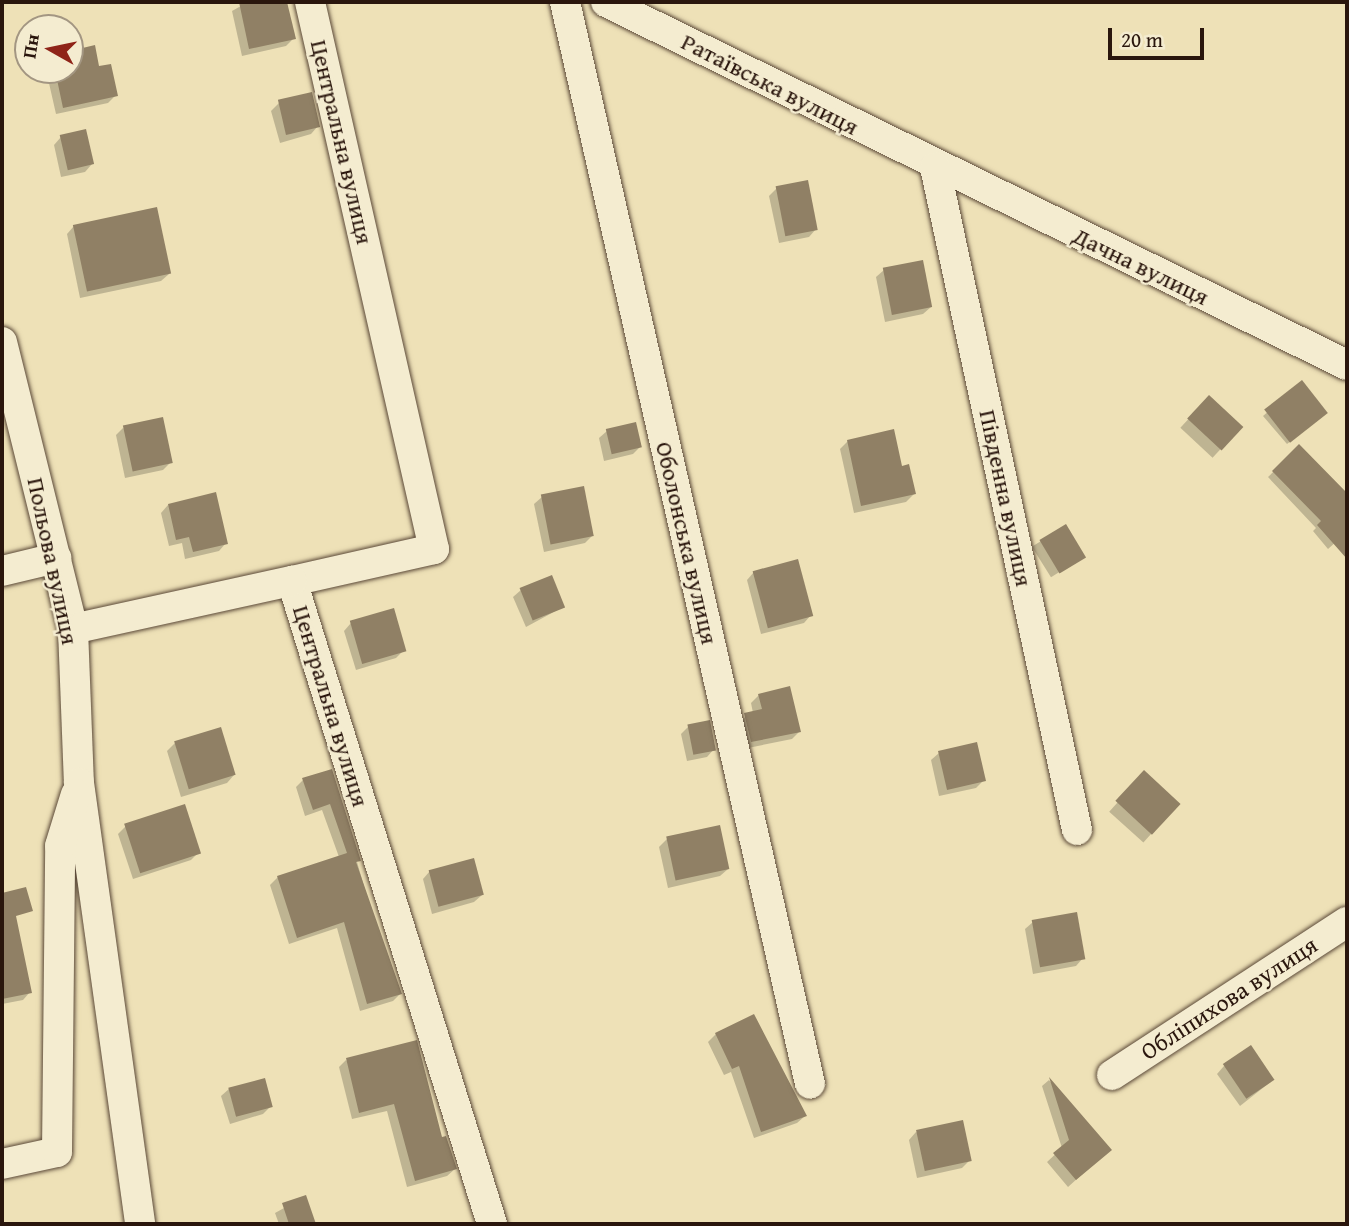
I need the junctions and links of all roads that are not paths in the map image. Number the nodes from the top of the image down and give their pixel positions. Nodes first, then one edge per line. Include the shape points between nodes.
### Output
1 (310, 2) edge
2 (565, 2) edge
3 (606, 2) edge
4 (935, 167) junction
5 (2, 342) edge
6 (1347, 365) edge
7 (56, 558) junction
8 (2, 570) edge
9 (292, 581) junction
10 (73, 629) junction
11 (79, 783) junction
12 (1077, 830) dead end
13 (1347, 922) edge
14 (1112, 1075) dead end
15 (810, 1084) dead end
16 (2, 1164) edge
17 (140, 1224) edge
18 (492, 1224) edge

1 - 9 street, Центральна вулиця via 434,549
2 - 15 street, Оболонська вулиця
3 - 4 street, Ратаївська вулиця
4 - 6 street, Дачна вулиця
4 - 12 street, Південна вулиця
5 - 7 street, Польова вулиця
7 - 8 street
7 - 10 street, Польова вулиця
9 - 10 street
9 - 18 street, Центральна вулиця
10 - 11 street, Польова вулиця
11 - 16 street, Польова вулиця via 60,846 57,1152
11 - 17 street, Польова вулиця
13 - 14 street, Обліпихова вулиця

